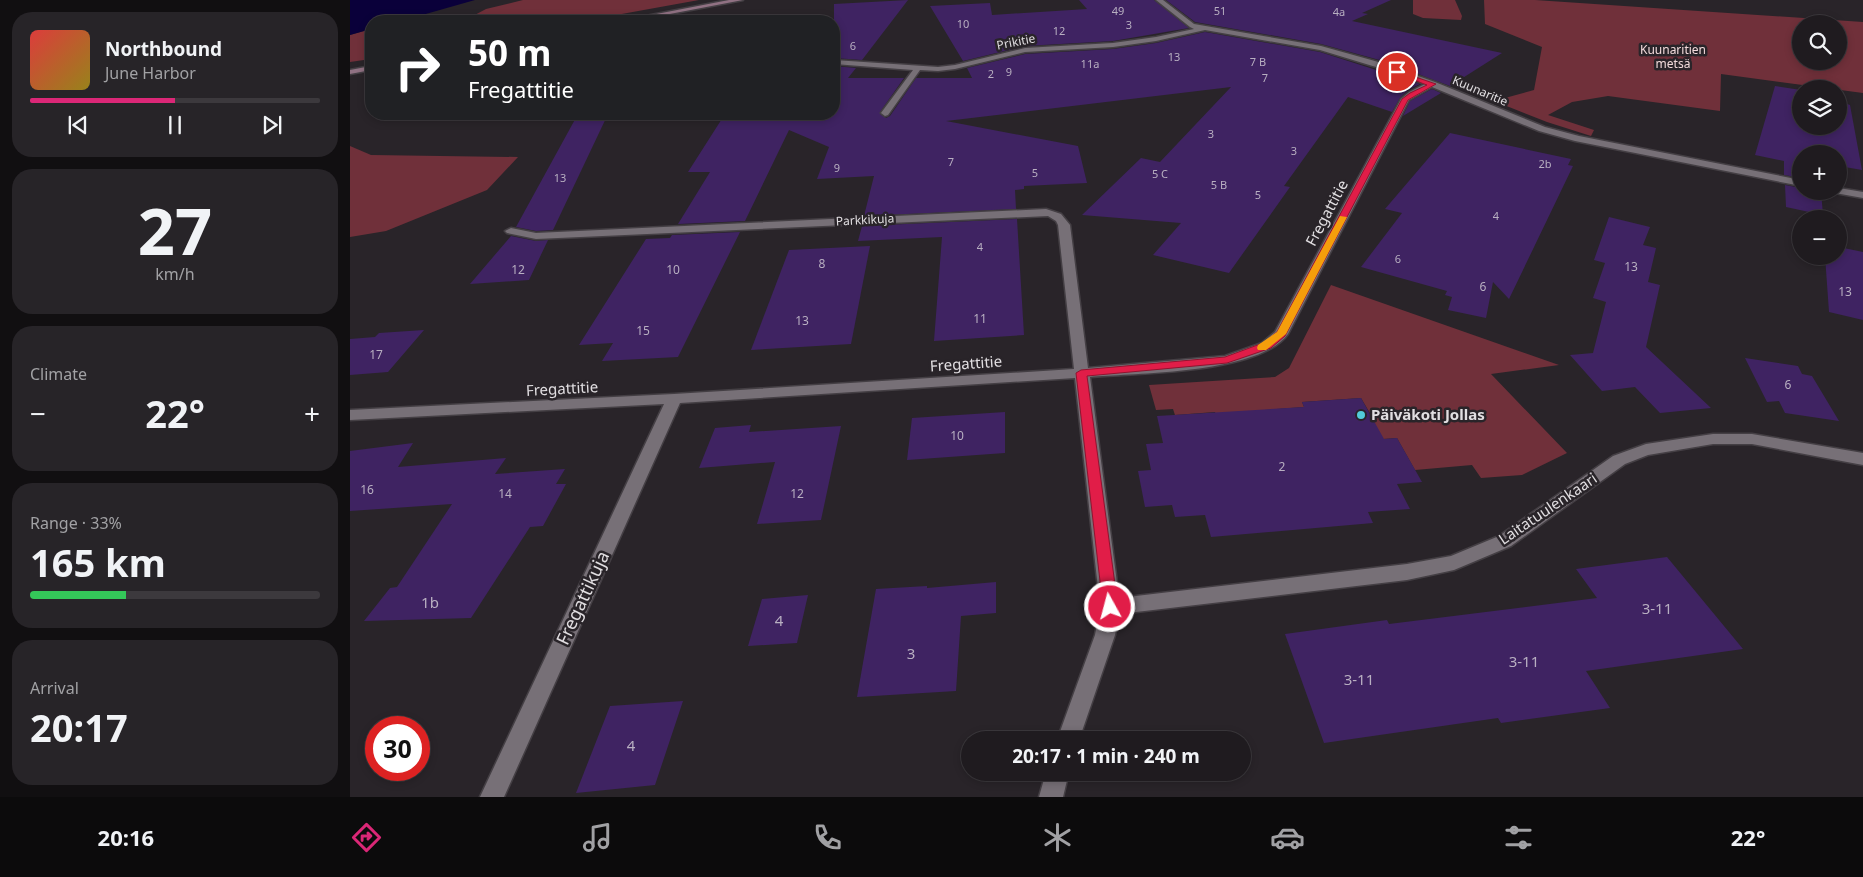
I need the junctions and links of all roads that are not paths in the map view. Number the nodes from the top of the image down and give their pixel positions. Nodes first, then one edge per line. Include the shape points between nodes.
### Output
1 (740, 0) edge
2 (1160, 0) edge
3 (656, 15) edge
4 (1202, 29) junction
5 (840, 63) edge
6 (365, 69) edge
7 (917, 69) junction
8 (350, 72) edge
9 (1432, 84) junction
10 (884, 113) dead end
11 (1792, 181) edge
12 (1847, 193) edge
13 (1863, 196) edge
14 (511, 231) dead end
15 (1081, 373) junction
16 (674, 399) junction
17 (350, 415) edge
18 (1863, 459) edge
19 (1110, 607) junction
20 (1071, 731) edge
21 (1055, 781) edge
22 (492, 797) edge
23 (1051, 797) edge

1 - 3 main road
2 - 4 street, Kuunaritie via 1186,22
4 - 7 street, Prikitie via 1114,45 1025,50 955,67
4 - 9 street, Kuunaritie via 1321,48
5 - 7 street, Prikitie
6 - 8 main road
7 - 10 street
9 - 11 street, Kuunaritie via 1542,130
9 - 15 street, Fregattitie via 1405,99 1281,334 1267,346 1227,360
12 - 13 street
14 - 15 street, Parkkikuja via 536,236 1052,212 1061,218 1064,225
15 - 16 street, Fregattitie
15 - 19 street, Parkkikuja
16 - 17 street, Fregattitie
16 - 22 street, Fregattikuja
18 - 19 street, Laitatuulenkaari via 1752,439 1713,440 1646,450 1619,460 1505,541 1454,562 1407,572
19 - 20 street, Parkkikuja via 1105,635
21 - 23 street

